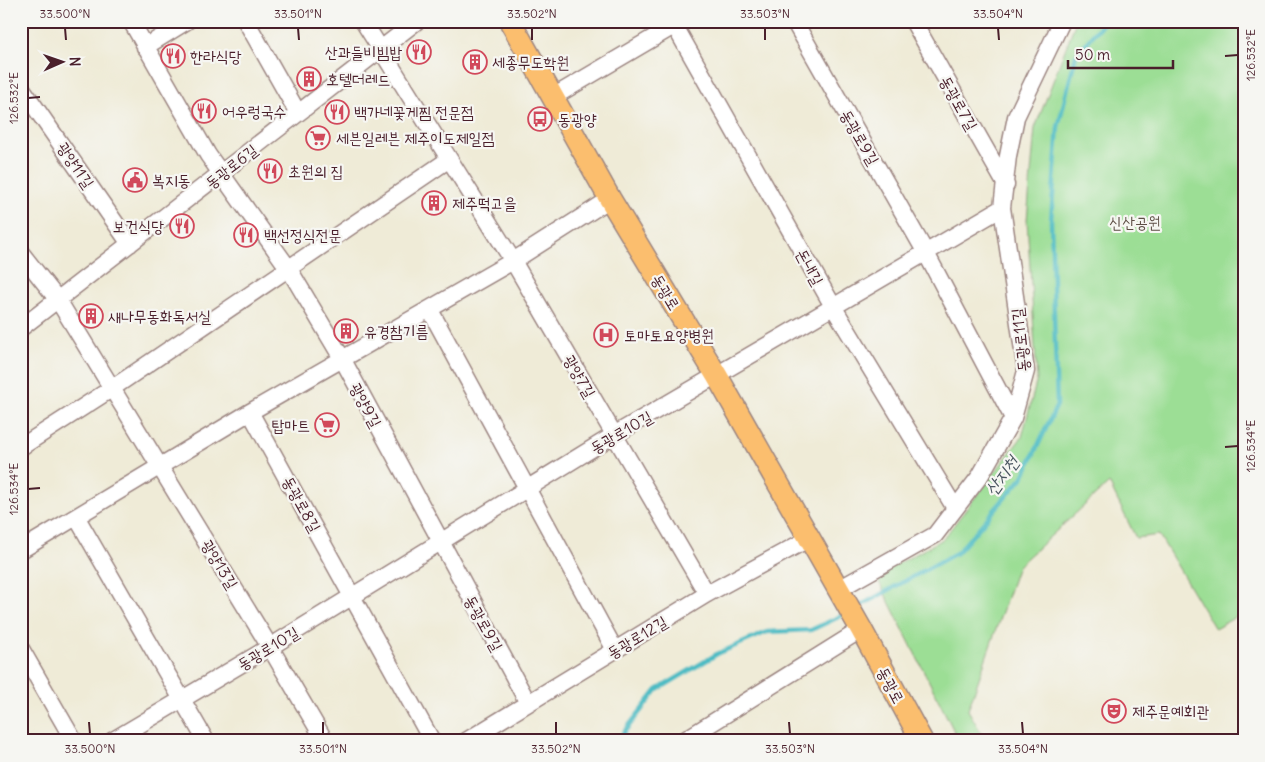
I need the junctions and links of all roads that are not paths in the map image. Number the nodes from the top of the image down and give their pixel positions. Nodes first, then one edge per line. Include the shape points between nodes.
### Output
1 (130, 21) edge
2 (188, 21) edge
3 (246, 21) edge
4 (362, 21) edge
5 (417, 21) edge
6 (510, 21) edge
7 (794, 21) edge
8 (913, 21) edge
9 (1062, 21) edge
10 (676, 23) edge
11 (146, 47) junction
12 (379, 51) junction
13 (21, 87) edge
14 (553, 97) junction
15 (298, 113) junction
16 (448, 160) junction
17 (223, 173) junction
18 (1006, 185) junction
19 (610, 199) junction
20 (1002, 208) junction
21 (130, 244) junction
22 (21, 253) edge
23 (926, 253) junction
24 (513, 261) junction
25 (289, 269) junction
26 (58, 300) junction
27 (834, 308) junction
28 (430, 310) junction
29 (21, 328) edge
30 (343, 360) junction
31 (717, 376) junction
32 (111, 389) junction
33 (250, 412) junction
34 (1013, 418) junction
35 (614, 435) junction
36 (21, 447) edge
37 (160, 465) junction
38 (526, 489) junction
39 (955, 508) junction
40 (77, 518) junction
41 (810, 538) junction
42 (440, 542) junction
43 (21, 550) edge
44 (839, 589) junction
45 (707, 594) junction
46 (353, 596) junction
47 (861, 629) junction
48 (270, 646) junction
49 (21, 649) edge
50 (615, 650) junction
51 (28, 675) edge
52 (182, 700) junction
53 (528, 703) junction
54 (74, 741) edge
55 (112, 741) edge
56 (206, 741) edge
57 (325, 741) edge
58 (432, 741) edge
59 (466, 741) edge
60 (683, 741) edge
61 (922, 741) edge

1 - 11 street, 광양9길
2 - 11 street
3 - 15 street
4 - 12 street, 광양7길
5 - 12 street, 동광로6길
6 - 14 main road, 동광로
7 - 23 street, 동광로9길
8 - 18 street, 동광로7길
9 - 18 street, 동광로11길 via 1016,117
10 - 14 street
10 - 27 street, 돈내길
11 - 17 street, 광양9길 via 208,155
12 - 15 street, 동광로6길
12 - 16 street, 광양7길
13 - 21 street, 광양11길
14 - 19 main road, 동광로
15 - 17 street, 동광로6길
16 - 24 street, 광양7길
16 - 25 street
17 - 21 street, 동광로6길
17 - 25 street, 광양9길
18 - 20 street, 동광로11길
19 - 24 street
19 - 31 main road, 동광로
20 - 23 street
20 - 34 street, 동광로11길 via 1026,371
21 - 26 street, 동광로6길
22 - 26 street, 광양13길
23 - 27 street
23 - 34 street, 동광로9길
24 - 28 street
24 - 35 street, 광양7길
25 - 30 street, 광양9길
25 - 32 street
26 - 29 street, 동광로6길
26 - 32 street, 광양13길
27 - 31 street
27 - 39 street, 돈내길
28 - 30 street
28 - 38 street
30 - 33 street
30 - 42 street, 광양9길
31 - 35 street, 동광로10길
31 - 41 main road, 동광로
32 - 36 street
32 - 37 street, 광양13길
33 - 37 street
33 - 46 street, 동광로8길
34 - 39 street, 동광로11길 via 980,476
35 - 38 street, 동광로10길
35 - 45 street, 광양7길
37 - 40 street
37 - 48 street, 광양13길
38 - 42 street, 동광로10길
38 - 50 street
39 - 44 street, 동광로11길 via 935,535
40 - 43 street
40 - 52 street
41 - 44 main road, 동광로
41 - 45 street, 동광로12길
42 - 46 street, 동광로10길
42 - 53 street, 동광로9길
44 - 47 main road, 동광로
45 - 50 street, 동광로12길
46 - 48 street, 동광로10길
46 - 58 street
47 - 60 street
47 - 61 main road, 동광로
48 - 52 street, 동광로10길
48 - 57 street, 광양13길
49 - 51 street
50 - 53 street, 동광로12길
51 - 54 street
52 - 55 street, 동광로10길
52 - 56 street
53 - 59 street, 동광로12길

